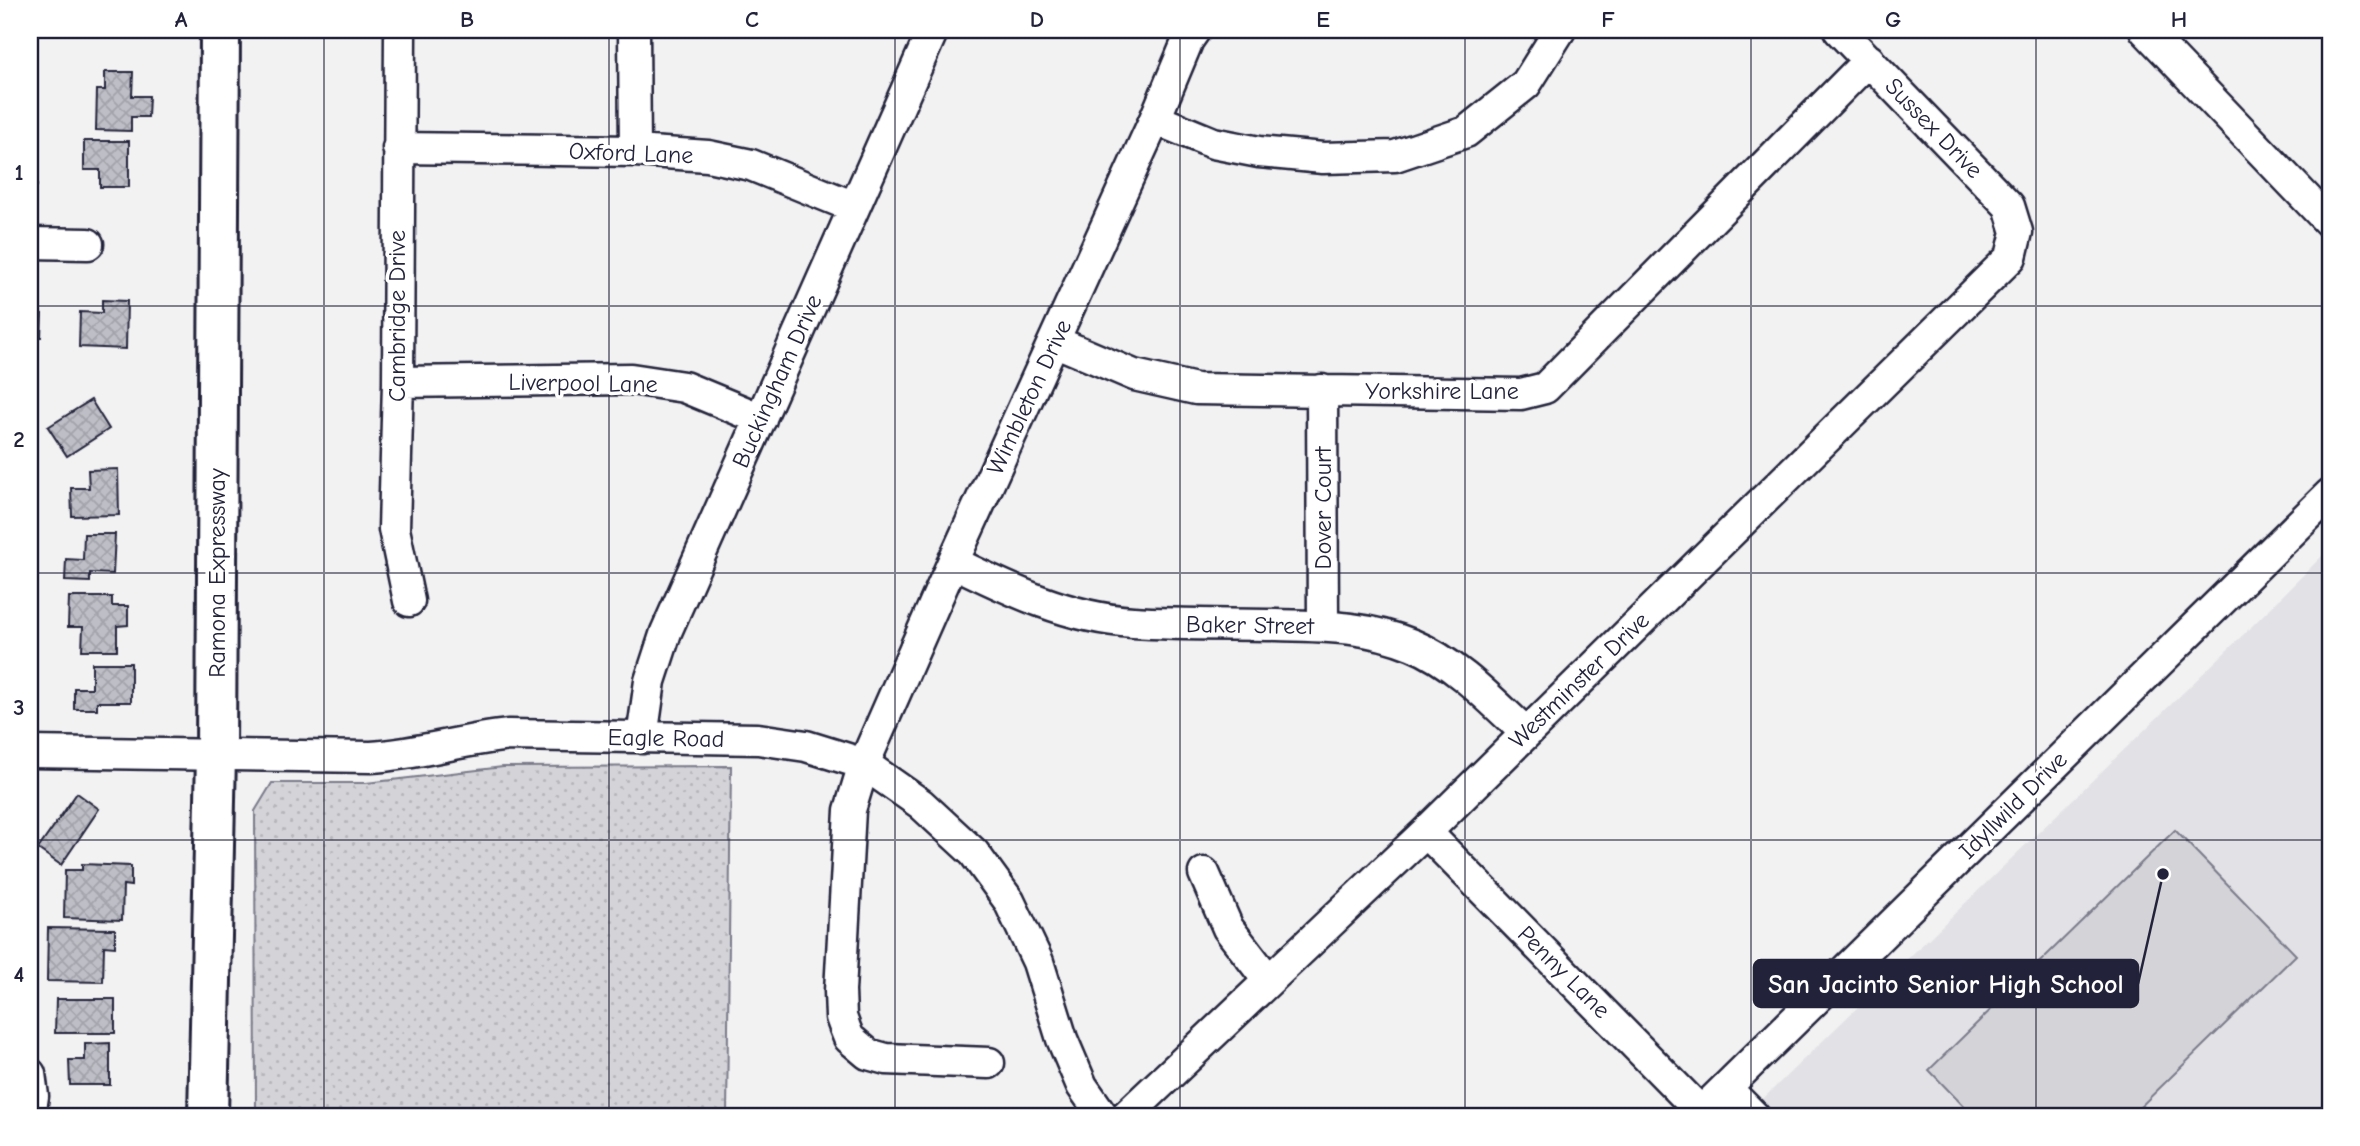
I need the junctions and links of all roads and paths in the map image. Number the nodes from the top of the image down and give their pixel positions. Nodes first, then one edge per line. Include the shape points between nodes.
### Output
1 (220, 30) edge
2 (400, 30) edge
3 (634, 30) edge
4 (933, 30) edge
5 (1195, 30) edge
6 (1560, 30) edge
7 (1839, 30) edge
8 (2145, 30) edge
9 (1869, 60) junction
10 (1155, 119) junction
11 (398, 148) junction
12 (635, 151) junction
13 (854, 207) junction
14 (2330, 223) edge
15 (2017, 232) joint
16 (30, 243) edge
17 (88, 244) dead end
18 (1054, 341) junction
19 (398, 382) junction
20 (1322, 390) junction
21 (761, 419) junction
22 (2330, 494) edge
23 (953, 562) junction
24 (409, 601) dead end
25 (1323, 626) junction
26 (1525, 732) junction
27 (642, 738) junction
28 (30, 752) edge
29 (216, 755) junction
30 (864, 764) junction
31 (1426, 832) junction
32 (1204, 873) dead end
33 (1268, 980) junction
34 (989, 1063) dead end
35 (30, 1074) edge
36 (1726, 1088) junction
37 (1699, 1114) edge
38 (30, 1116) edge
39 (208, 1116) edge
40 (1103, 1116) edge
41 (1126, 1116) edge
42 (1754, 1116) edge

1 - 29 main road, Ramona Expressway
2 - 11 street, Cambridge Drive
3 - 12 street
4 - 13 street, Buckingham Drive
5 - 10 street, Wimbleton Drive
6 - 10 street via 1526,83 1466,132 1395,156 1322,158 1259,152 1213,143
7 - 9 street, Sussex Drive
8 - 14 street
9 - 15 street, Sussex Drive via 2009,206
9 - 20 street, Yorkshire Lane via 1545,388 1521,394
10 - 18 street, Wimbleton Drive
11 - 12 street, Oxford Lane
11 - 19 street, Cambridge Drive
12 - 13 street, Oxford Lane via 708,156 751,165
13 - 21 street, Buckingham Drive
15 - 26 street, Westminster Drive via 2011,257
16 - 17 street
18 - 20 street, Yorkshire Lane via 1134,375 1196,389
18 - 23 street, Wimbleton Drive
19 - 21 street, Liverpool Lane via 631,379 684,387
19 - 24 street, Cambridge Drive via 394,528
20 - 25 street, Dover Court
21 - 27 street, Buckingham Drive via 666,632 650,681
22 - 36 street, Idyllwild Drive
23 - 25 street, Baker Street via 1024,597 1077,613 1131,622
23 - 30 street, Wimbleton Drive
25 - 26 street, Baker Street via 1368,630 1415,645 1467,677
26 - 31 street, Westminster Drive
27 - 29 street, Eagle Road via 509,735 371,757
27 - 30 street, Eagle Road via 758,738 806,746
28 - 29 street, Eagle Road
29 - 39 main road, Ramona Expressway
30 - 34 street, Wimbleton Drive via 850,810 840,991 841,1017 849,1038 868,1054 886,1059
30 - 40 street, Eagle Road via 921,804 974,853 1009,901 1038,962 1082,1086
31 - 33 street, Westminster Drive
31 - 37 street, Penny Lane
32 - 33 street via 1228,928
33 - 41 street, Westminster Drive
35 - 38 street
36 - 37 street, Idyllwild Drive
36 - 42 street

